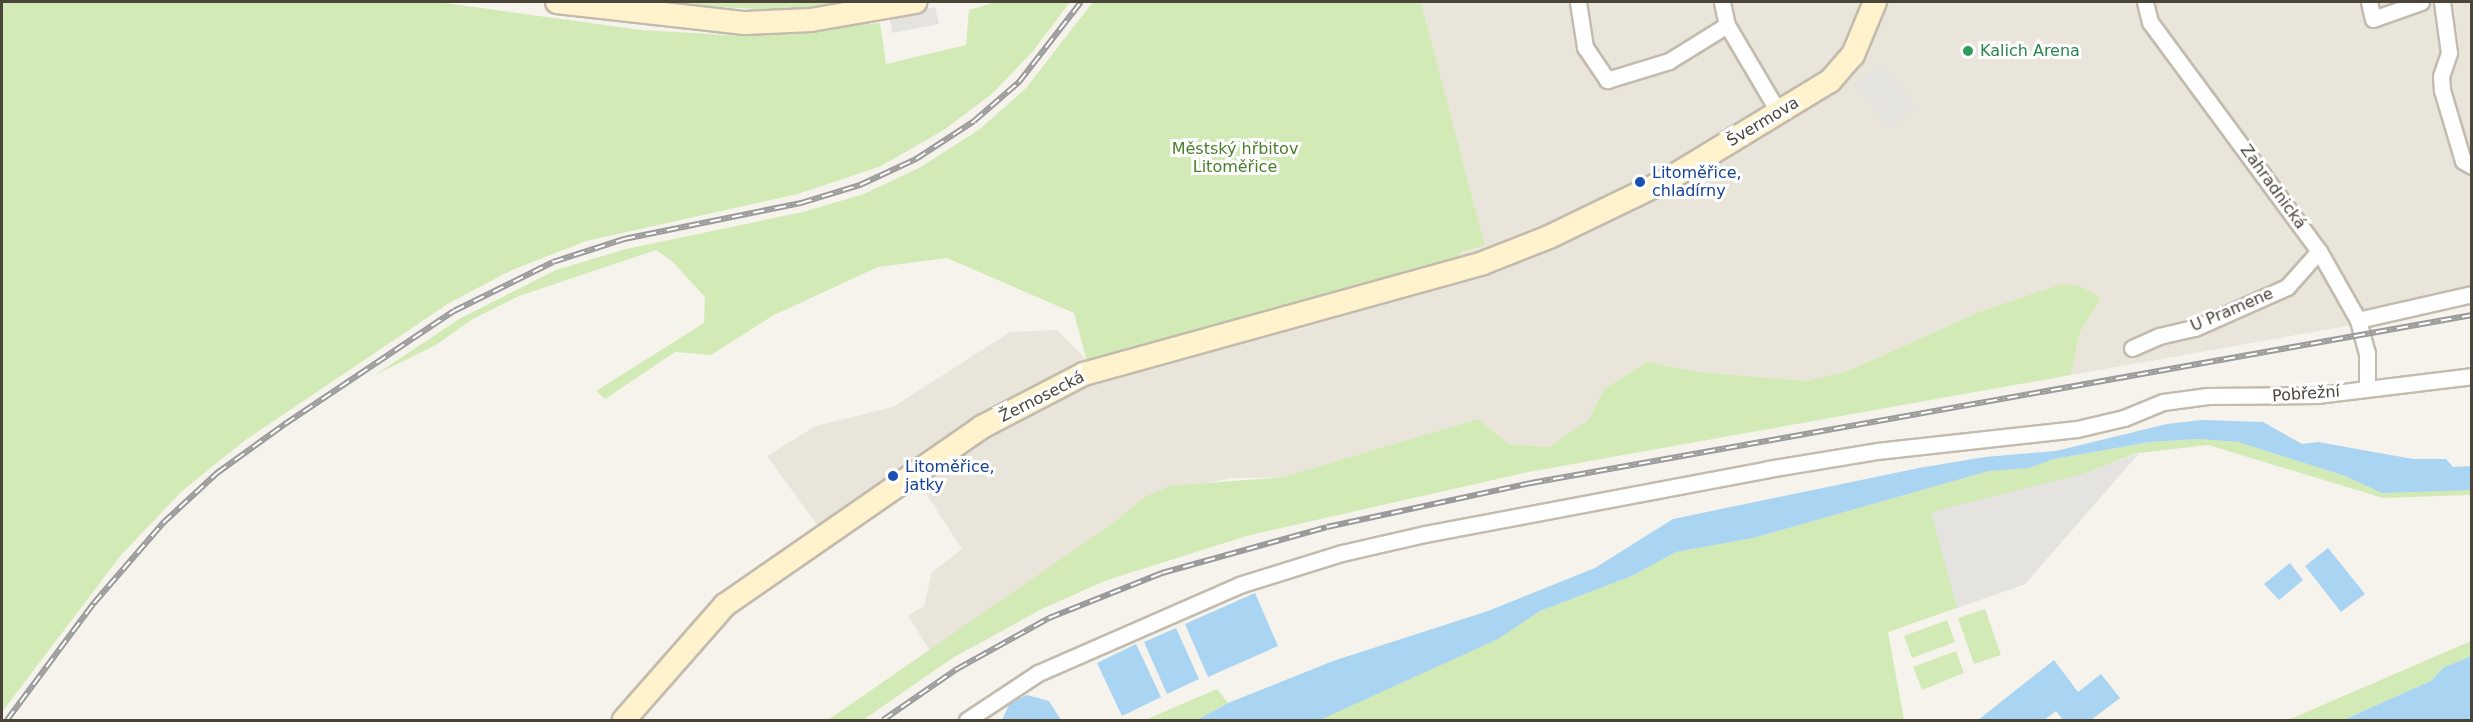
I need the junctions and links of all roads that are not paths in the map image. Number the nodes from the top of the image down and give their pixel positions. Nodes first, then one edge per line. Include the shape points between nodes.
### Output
1 (557, 2) edge
2 (915, 2) edge
3 (1578, 2) edge
4 (1722, 2) edge
5 (1875, 2) edge
6 (2145, 2) edge
7 (2369, 2) edge
8 (2421, 2) edge
9 (2442, 2) edge
10 (1727, 25) junction
11 (1779, 112) junction
12 (2467, 164) edge
13 (1550, 237) joint
14 (2319, 251) junction
15 (2472, 294) edge
16 (2358, 320) junction
17 (2132, 348) dead end
18 (2472, 376) edge
19 (2367, 388) junction
20 (624, 720) edge
21 (967, 720) edge

1 - 2 main road via 745,23 811,20
3 - 10 street via 1585,47 1607,80 1669,61
4 - 10 street
5 - 11 main road, Švermova via 1860,43 1845,65 1821,87
6 - 14 street, Zahradnická via 2150,21
7 - 8 street via 2373,19
9 - 12 street via 2449,53 2440,76 2442,90
10 - 11 street
11 - 13 main road, Švermova via 1667,180
13 - 20 main road, Žernosecká via 1484,263 1084,374 982,427 725,605
14 - 16 street, Zahradnická
14 - 17 street, U Pramene via 2287,287 2195,328 2159,336
15 - 16 street
16 - 19 street, Zahradnická via 2367,353
18 - 19 street, Pobřežní
19 - 21 street, Pobřežní via 2318,395 2208,396 2140,409 2124,418 2077,429 1877,451 1768,469 1539,510 1342,554 1239,585 1101,644 1028,678

